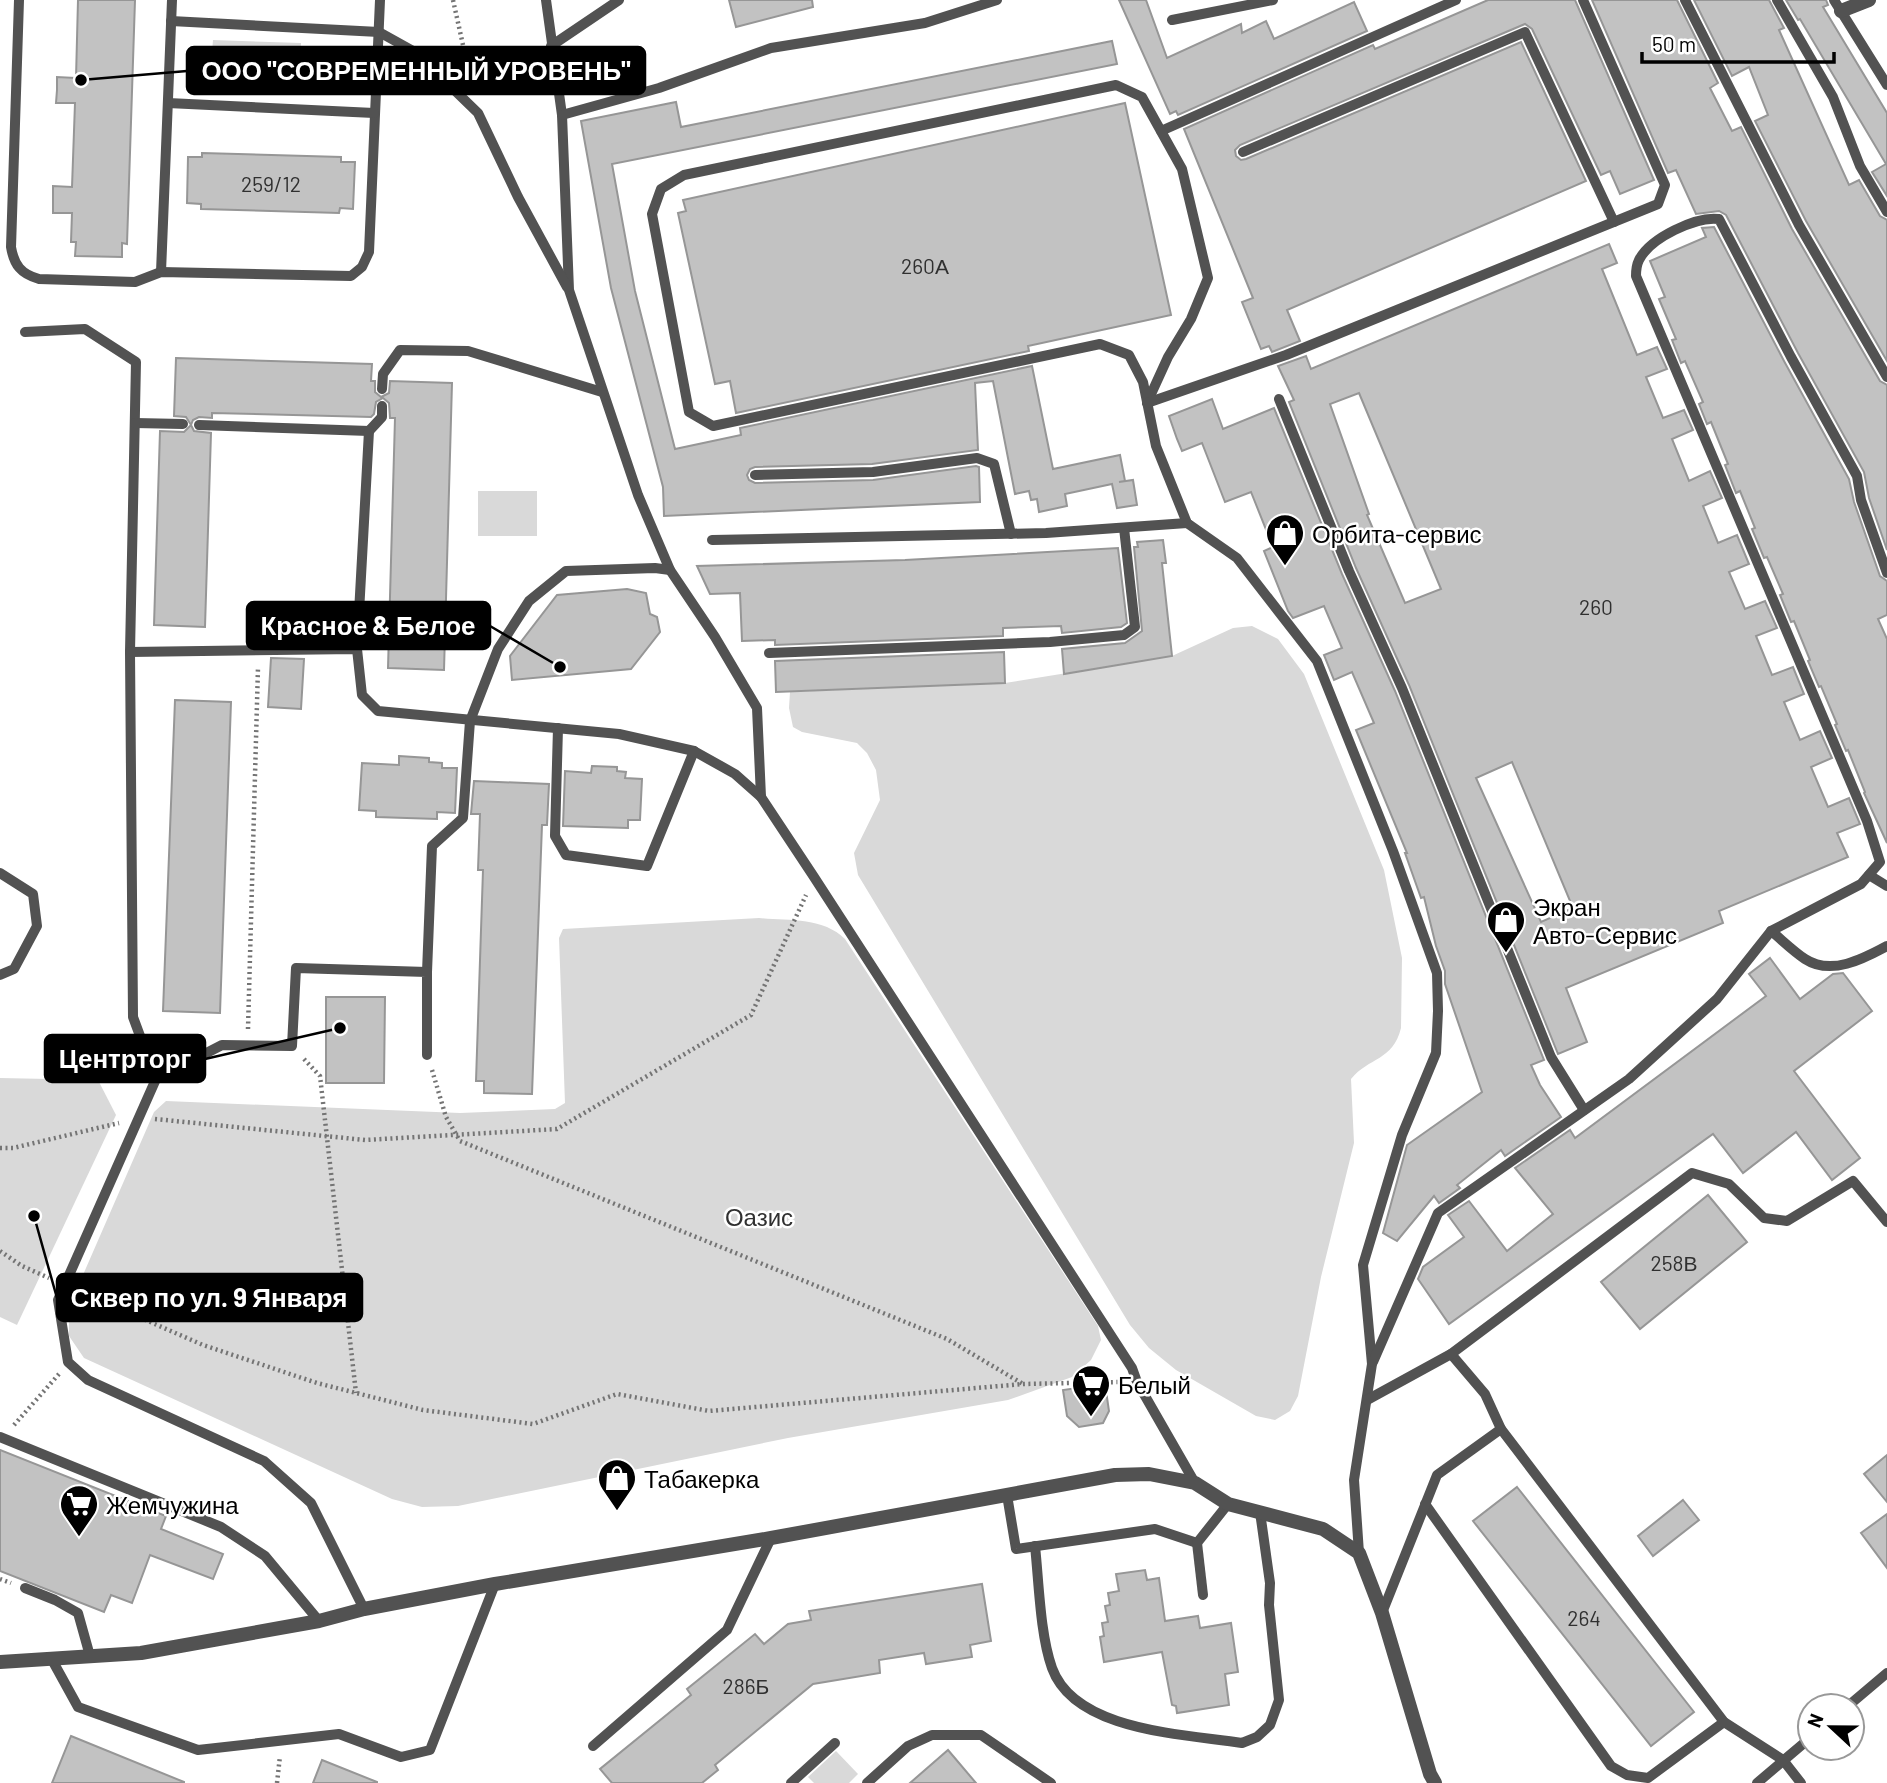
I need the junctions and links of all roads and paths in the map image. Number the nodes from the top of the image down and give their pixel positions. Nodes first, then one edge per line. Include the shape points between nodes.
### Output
1 (19, 0) edge
2 (172, 0) edge
3 (380, 0) edge
4 (453, 0) edge
5 (546, 0) edge
6 (619, 0) edge
7 (997, 0) edge
8 (1273, 0) edge
9 (1455, 0) edge
10 (1583, 0) edge
11 (1685, 0) edge
12 (1777, 0) edge
13 (1869, 0) edge
14 (1838, 5) edge
15 (171, 20) junction
16 (1172, 20) dead end
17 (379, 32) junction
18 (551, 46) junction
19 (376, 80) junction
20 (447, 84) junction
21 (1887, 85) edge
22 (168, 103) junction
23 (374, 113) junction
24 (478, 113) junction
25 (562, 115) junction
26 (1161, 131) junction
27 (0, 144) edge
28 (14, 144) junction
29 (1243, 152) dead end
30 (1887, 212) edge
31 (1614, 222) junction
32 (0, 256) edge
33 (13, 256) junction
34 (162, 272) junction
35 (569, 290) junction
36 (25, 332) dead end
37 (1887, 377) edge
38 (382, 389) dead end
39 (602, 392) junction
40 (1279, 399) dead end
41 (1147, 403) junction
42 (382, 406) dead end
43 (135, 423) junction
44 (183, 424) dead end
45 (199, 425) dead end
46 (369, 431) junction
47 (755, 475) dead end
48 (1187, 523) junction
49 (1124, 528) junction
50 (1012, 534) junction
51 (712, 540) dead end
52 (670, 570) junction
53 (1887, 573) edge
54 (358, 649) junction
55 (258, 650) junction
56 (130, 652) junction
57 (769, 653) dead end
58 (470, 721) junction
59 (558, 728) junction
60 (694, 751) junction
61 (761, 797) junction
62 (0, 873) edge
63 (1869, 874) junction
64 (814, 877) junction
65 (1887, 886) edge
66 (1771, 931) junction
67 (1887, 946) edge
68 (427, 972) junction
69 (0, 975) edge
70 (248, 1044) junction
71 (292, 1046) junction
72 (428, 1055) joint
73 (156, 1079) junction
74 (1584, 1110) junction
75 (139, 1118) junction
76 (457, 1135) junction
77 (327, 1136) junction
78 (0, 1148) edge
79 (1887, 1222) edge
80 (0, 1251) edge
81 (64, 1285) junction
82 (1451, 1354) junction
83 (68, 1362) junction
84 (1372, 1364) junction
85 (1137, 1382) junction
86 (1023, 1384) junction
87 (356, 1392) junction
88 (1367, 1400) junction
89 (1500, 1429) junction
90 (2, 1438) edge
91 (1195, 1483) junction
92 (1007, 1495) junction
93 (1228, 1504) junction
94 (1425, 1504) junction
95 (1260, 1513) junction
96 (771, 1538) junction
97 (1198, 1543) junction
98 (1035, 1546) junction
99 (1359, 1553) junction
100 (495, 1584) junction
101 (25, 1588) dead end
102 (1203, 1595) dead end
103 (364, 1609) junction
104 (1382, 1613) junction
105 (319, 1621) junction
106 (90, 1656) junction
107 (51, 1658) junction
108 (0, 1662) edge
109 (1887, 1673) edge
110 (1865, 1692) edge
111 (1724, 1722) junction
112 (283, 1740) junction
113 (835, 1744) dead end
114 (593, 1746) dead end
115 (1796, 1749) edge
116 (1783, 1760) junction
117 (277, 1783) edge
118 (791, 1783) edge
119 (867, 1783) edge
120 (1051, 1783) edge
121 (1435, 1783) edge
122 (1757, 1783) edge
123 (1801, 1783) edge

1 - 28 lane
2 - 15 lane
3 - 17 lane
4 - 24 path
5 - 18 lane
6 - 18 lane
7 - 25 lane via 925,23 771,48 659,88
8 - 16 lane
9 - 26 lane
10 - 31 lane via 1665,186 1658,204
11 - 37 lane via 1799,225
12 - 30 lane via 1833,97 1860,166
13 - 14 street
14 - 21 lane
15 - 17 lane
15 - 22 lane
17 - 19 lane
17 - 20 lane via 415,52
18 - 25 lane
19 - 20 lane
19 - 23 lane
20 - 24 lane
22 - 23 lane
22 - 34 lane
23 - 34 lane via 369,253 352,276
24 - 35 lane
25 - 35 lane
26 - 41 lane via 1182,169 1208,278
26 - 41 lane via 1142,97 1116,85 684,175 661,189 652,214 689,412 713,426 1100,344 1129,355 1143,382
27 - 28 lane
28 - 33 lane
29 - 31 lane via 1525,32
31 - 41 lane via 1286,355
32 - 33 lane
33 - 34 lane via 21,271 38,279 135,282
35 - 39 lane
36 - 43 lane via 85,329 136,362
38 - 39 lane via 383,374 400,350 468,351
39 - 52 lane
40 - 74 lane via 1551,1057
41 - 48 lane via 1156,446
42 - 46 lane via 382,417
43 - 44 lane
43 - 56 lane
45 - 46 lane
46 - 54 lane
47 - 50 lane via 873,471 977,458 994,464
48 - 49 lane
48 - 84 lane via 1237,558 1317,661 1437,973 1436,1053 1402,1135 1363,1265
49 - 50 lane
49 - 57 lane via 1135,627 1124,635
50 - 51 lane
52 - 58 lane via 566,571 529,601 498,649
52 - 61 lane via 757,708
53 - 63 lane via 1857,476 1719,219 1707,218 1656,240 1638,261 1636,276 1867,821 1880,862
54 - 55 lane
54 - 58 lane via 362,695 377,711
55 - 56 lane
55 - 70 path
56 - 73 lane via 133,1017
58 - 59 lane
58 - 68 lane via 463,818 432,846
59 - 60 lane via 619,734
59 - 60 lane via 555,836 566,855 647,866
60 - 61 lane via 735,774
61 - 64 lane
62 - 69 lane via 33,894 37,926 14,969
63 - 65 lane
63 - 66 lane via 1861,884
64 - 76 path via 751,1016 557,1129
64 - 85 lane
66 - 67 lane via 1807,960 1826,967 1859,961
66 - 74 lane via 1717,999 1629,1079
68 - 71 lane via 296,968
68 - 72 lane
70 - 71 lane
70 - 73 lane via 222,1045
71 - 77 path via 320,1076
72 - 76 path via 446,1118
73 - 75 lane
74 - 84 lane via 1438,1213
75 - 77 path
75 - 78 path
75 - 81 lane
76 - 77 path via 365,1140
76 - 86 path via 460,1141 947,1339
77 - 87 path
79 - 82 lane via 1853,1181 1787,1221 1764,1218 1729,1184 1692,1173
80 - 81 path
81 - 83 lane via 58,1300
81 - 87 path via 203,1345
82 - 88 lane
82 - 89 lane via 1485,1394
83 - 90 path
83 - 103 lane via 88,1380 264,1461 311,1503
84 - 88 lane
85 - 86 path
85 - 91 lane
86 - 87 path via 709,1411 617,1394 533,1424 423,1410
88 - 99 lane via 1354,1480
89 - 94 lane via 1437,1475
89 - 111 lane
90 - 105 lane via 221,1527 265,1556
91 - 92 street via 1149,1474 1115,1475
91 - 93 street
92 - 96 street
92 - 98 lane via 1016,1549
93 - 95 street
93 - 97 lane
94 - 104 lane
94 - 111 lane via 1611,1766 1627,1775 1648,1778
95 - 98 lane via 1279,1700 1270,1725 1242,1743 1103,1717 1062,1686 1047,1647
95 - 99 street via 1323,1529
96 - 100 street
96 - 114 lane via 727,1630
97 - 98 lane via 1155,1530
97 - 102 lane
99 - 104 street
100 - 103 street
100 - 112 lane via 430,1750 401,1757 339,1734
101 - 106 lane via 78,1613
103 - 105 street
104 - 121 street
105 - 106 street via 141,1653
106 - 107 street
107 - 108 street
107 - 112 lane via 78,1707 198,1750
109 - 110 lane
111 - 116 lane
112 - 117 path
113 - 118 lane
115 - 116 lane
116 - 122 lane
116 - 123 lane
119 - 120 lane via 908,1745 932,1735 981,1735

